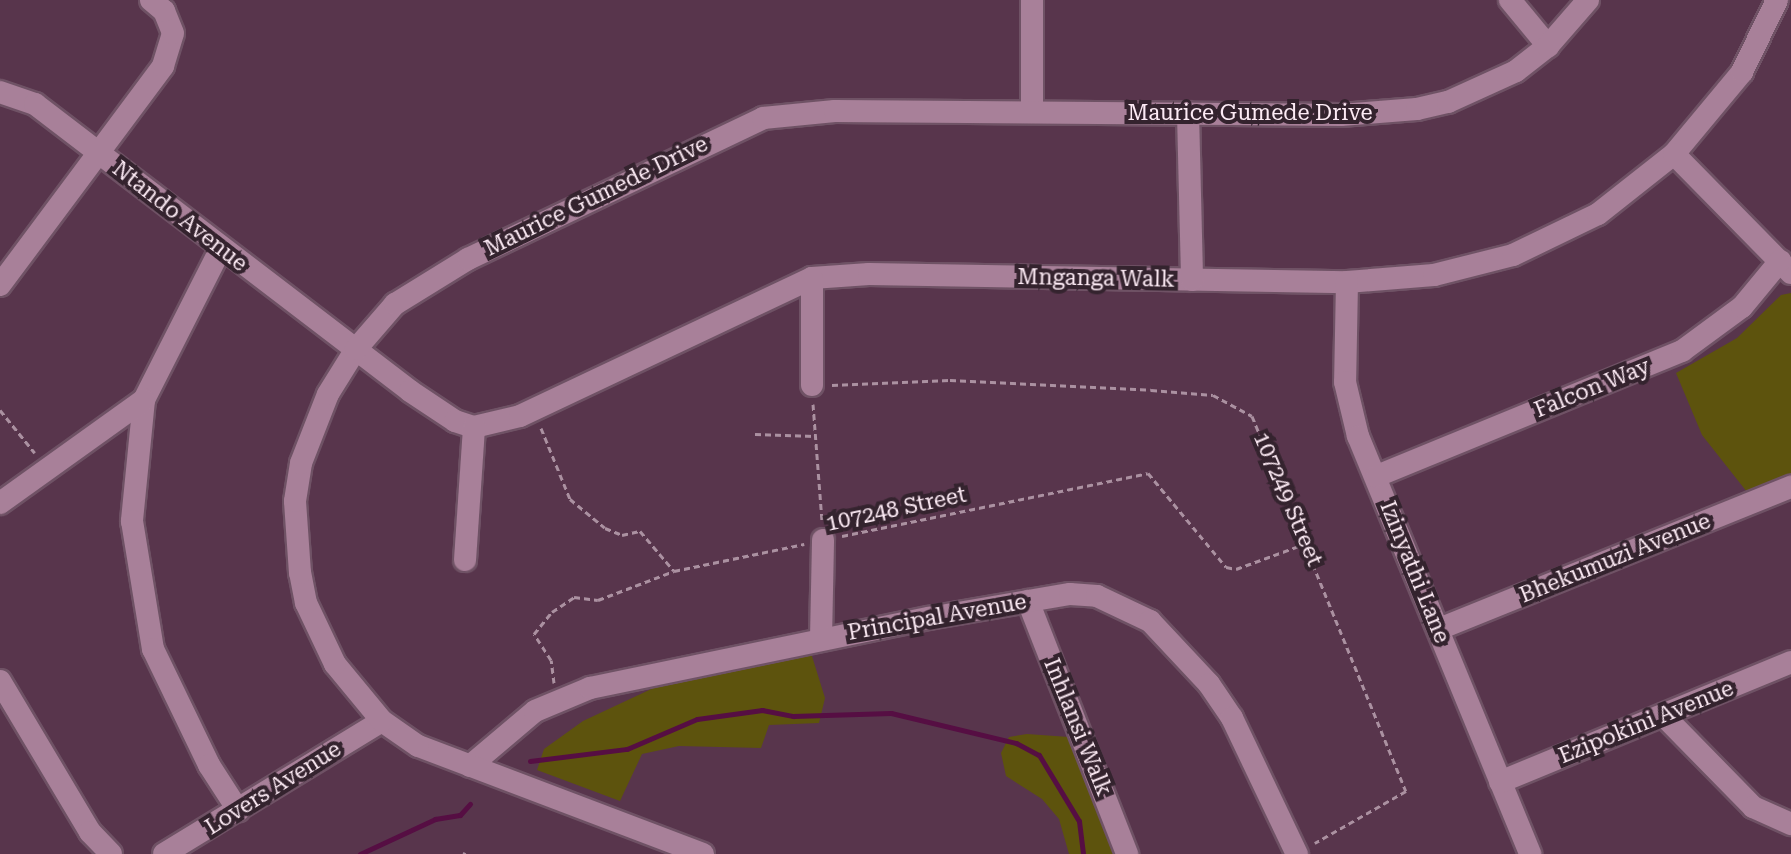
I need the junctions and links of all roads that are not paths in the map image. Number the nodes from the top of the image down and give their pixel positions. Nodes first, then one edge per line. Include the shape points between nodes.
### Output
1 (151, 0) edge
2 (1032, 0) edge
3 (1510, 0) edge
4 (1588, 0) edge
5 (1777, 0) edge
6 (1548, 46) junction
7 (0, 92) edge
8 (1032, 112) junction
9 (1188, 113) junction
10 (1674, 154) junction
11 (101, 155) junction
12 (221, 248) junction
13 (1785, 267) edge
14 (812, 278) junction
15 (1192, 280) junction
16 (1347, 282) junction
17 (0, 285) edge
18 (356, 349) junction
19 (812, 385) road end
20 (144, 400) junction
21 (474, 427) junction
22 (1377, 476) junction
23 (1791, 487) edge
24 (0, 503) edge
25 (823, 540) road end
26 (465, 560) dead end
27 (1028, 601) junction
28 (1439, 629) junction
29 (821, 638) junction
30 (1791, 662) edge
31 (0, 681) edge
32 (1663, 715) junction
33 (382, 721) junction
34 (470, 766) junction
35 (1500, 782) junction
36 (238, 810) junction
37 (1791, 824) edge
38 (1297, 853) edge
39 (111, 854) edge
40 (164, 854) edge
41 (703, 854) edge
42 (1127, 854) edge
43 (1530, 854) edge

1 - 11 street via 171,23 172,47
2 - 8 street
3 - 6 street
4 - 6 street, Maurice Gumede Drive
5 - 10 street, Mnganga Walk via 1742,72
6 - 9 street, Maurice Gumede Drive via 1481,88 1417,109 1341,115
7 - 11 street, Ntando Avenue via 35,104
8 - 9 street, Maurice Gumede Drive
8 - 18 street, Maurice Gumede Drive via 835,111 763,118 427,282 395,304
9 - 15 street
10 - 13 street
10 - 16 street, Mnganga Walk via 1598,214 1513,255 1434,275
11 - 12 street, Ntando Avenue
11 - 17 street
12 - 18 street, Ntando Avenue
12 - 20 street
13 - 22 street, Falcon Way via 1682,351
14 - 15 street, Mnganga Walk via 869,274
14 - 19 street
14 - 21 street, Mnganga Walk via 533,411
15 - 16 street, Mnganga Walk
16 - 22 street, Izinyathi Lane via 1345,382 1358,436
18 - 21 street via 439,412
18 - 33 street, Maurice Gumede Drive via 328,394 301,463 297,542 306,603 318,633 354,692
20 - 24 street
20 - 36 street via 132,521 153,649 202,752
21 - 26 street
22 - 28 street, Izinyathi Lane
23 - 28 street, Bhekumuzi Avenue
25 - 29 street
27 - 29 street, Principal Avenue
27 - 38 street, Principal Avenue via 1097,596 1136,612 1170,639 1232,718
27 - 42 street, Inhlansi Walk
28 - 35 street, Izinyathi Lane
29 - 34 street, Principal Avenue via 559,698 523,720
30 - 32 street, Ezipokini Avenue
31 - 39 street via 90,832
32 - 35 street, Ezipokini Avenue
32 - 37 street via 1753,807
33 - 34 street, Maurice Gumede Drive via 418,746
33 - 36 street, Lovers Avenue
34 - 41 street, Maurice Gumede Drive
35 - 43 street, Izinyathi Lane
36 - 40 street, Lovers Avenue

